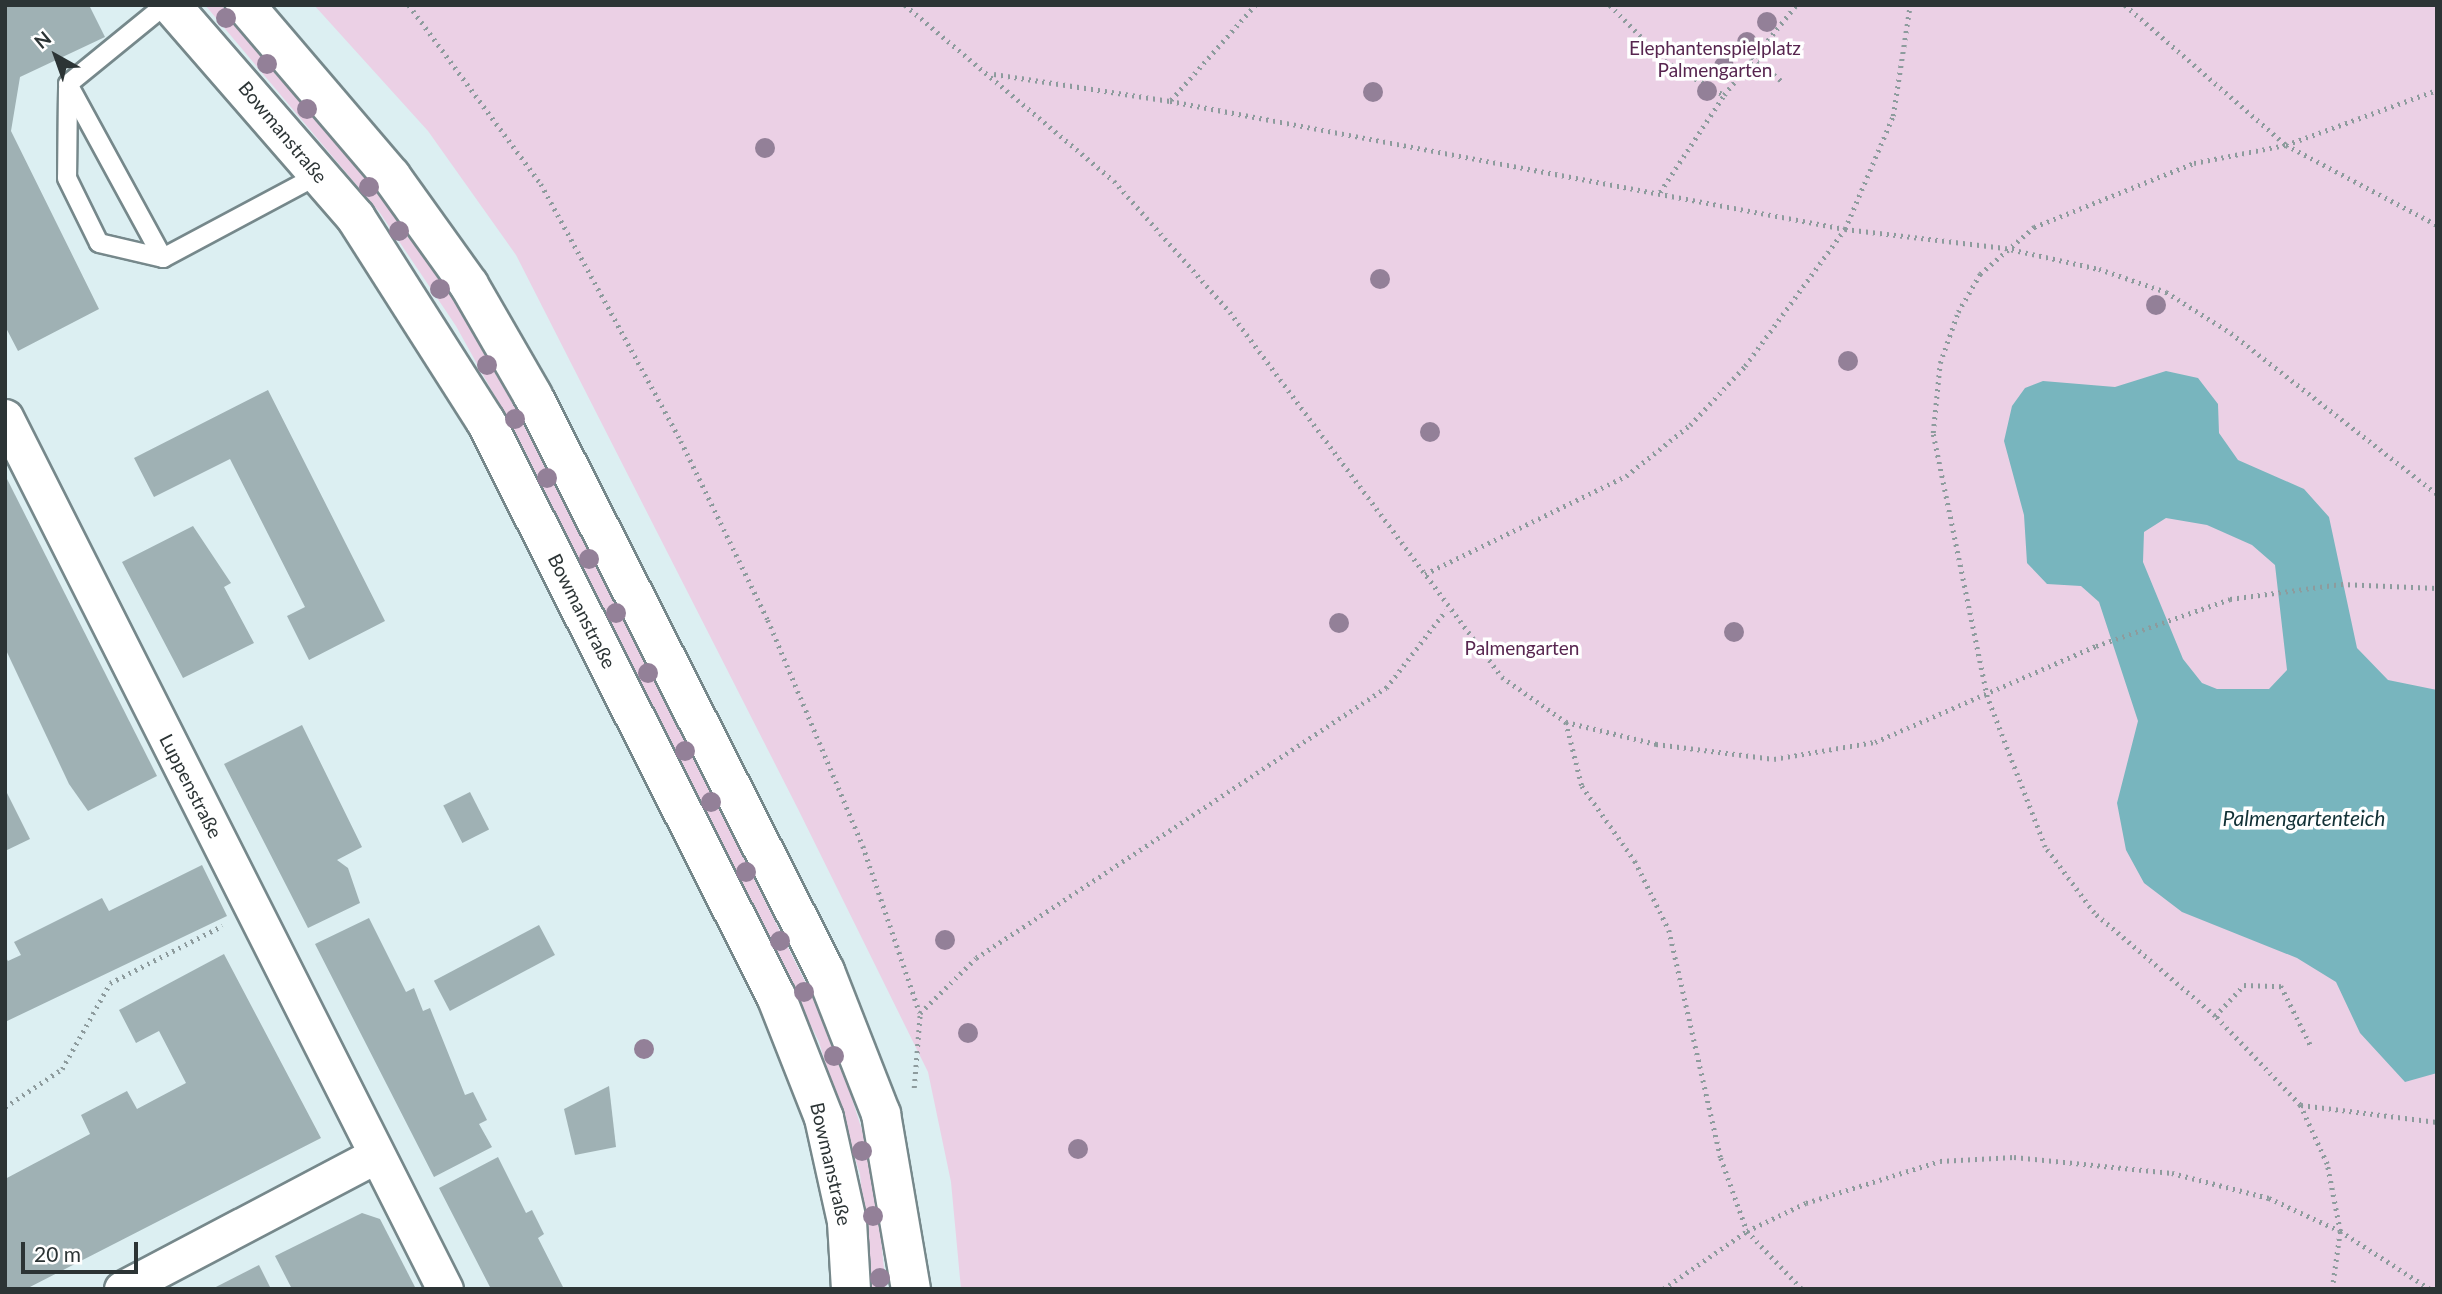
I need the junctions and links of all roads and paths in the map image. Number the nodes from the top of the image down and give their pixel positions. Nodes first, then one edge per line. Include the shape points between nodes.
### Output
1 (165, 5) edge
2 (171, 5) edge
3 (245, 5) edge
4 (410, 5) edge
5 (905, 5) edge
6 (1255, 5) edge
7 (1610, 5) edge
8 (1796, 5) edge
9 (1910, 5) edge
10 (2125, 5) edge
11 (1752, 57) junction
12 (992, 74) junction
13 (1782, 81) dead end
14 (68, 84) junction
15 (2437, 90) edge
16 (1724, 95) junction
17 (1170, 101) junction
18 (2286, 145) junction
19 (320, 174) junction
20 (1660, 192) junction
21 (2437, 225) edge
22 (1845, 229) junction
23 (2005, 247) junction
24 (163, 258) junction
25 (5, 416) edge
26 (2437, 494) edge
27 (1425, 574) junction
28 (2437, 588) edge
29 (1446, 610) junction
30 (1987, 697) junction
31 (1566, 722) junction
32 (254, 910) junction
33 (920, 1013) junction
34 (2215, 1016) junction
35 (2311, 1046) dead end
36 (2300, 1105) junction
37 (5, 1108) edge
38 (881, 1114) junction
39 (2437, 1122) edge
40 (376, 1155) junction
41 (1747, 1231) junction
42 (2340, 1231) junction
43 (122, 1289) edge
44 (445, 1289) edge
45 (851, 1289) edge
46 (911, 1289) edge
47 (1663, 1289) edge
48 (1802, 1289) edge
49 (2332, 1289) edge
50 (2430, 1289) edge

1 - 14 lane
2 - 19 main road, Bowmanstraße
3 - 38 main road via 391,176 469,285 825,971
4 - 33 path via 541,184 681,441 768,620 858,834
5 - 12 path
6 - 17 path
7 - 16 path via 1665,61
8 - 11 path
9 - 22 path via 1893,116
10 - 18 path
11 - 13 path
11 - 16 path
12 - 17 path
12 - 27 path via 1114,181 1230,312
14 - 24 lane
14 - 24 lane via 67,178 99,243
15 - 18 path
16 - 20 path
17 - 20 path
18 - 21 path
18 - 23 path via 2194,163 2106,193
19 - 24 lane
19 - 45 main road, Bowmanstraße via 425,318 486,422 776,996 824,1118 847,1222
20 - 22 path
22 - 23 path
22 - 27 path via 1745,366 1690,425 1626,476
23 - 26 path via 2166,292 2231,333
23 - 30 path via 1958,312 1940,363 1933,433
25 - 32 street, Luppenstraße
27 - 29 path
28 - 30 path via 2341,583 2273,589 2183,613 2096,646
29 - 31 path via 1502,677
29 - 33 path via 1386,688 976,958
30 - 31 path via 1875,742 1774,759 1656,744
30 - 34 path via 2045,848 2094,913
31 - 41 path via 1582,786 1635,861 1669,930 1721,1157
32 - 37 path via 110,983 62,1069
32 - 40 street, Luppenstraße
33 - 38 path via 917,1086
34 - 35 path via 2244,985 2281,986
34 - 36 path
36 - 39 path
36 - 42 path via 2327,1164
38 - 46 main road
40 - 43 street
40 - 44 street, Luppenstraße
41 - 42 path via 1872,1178 1940,1161 2014,1157 2172,1173 2269,1198
41 - 47 path
41 - 48 path
42 - 49 path
42 - 50 path

